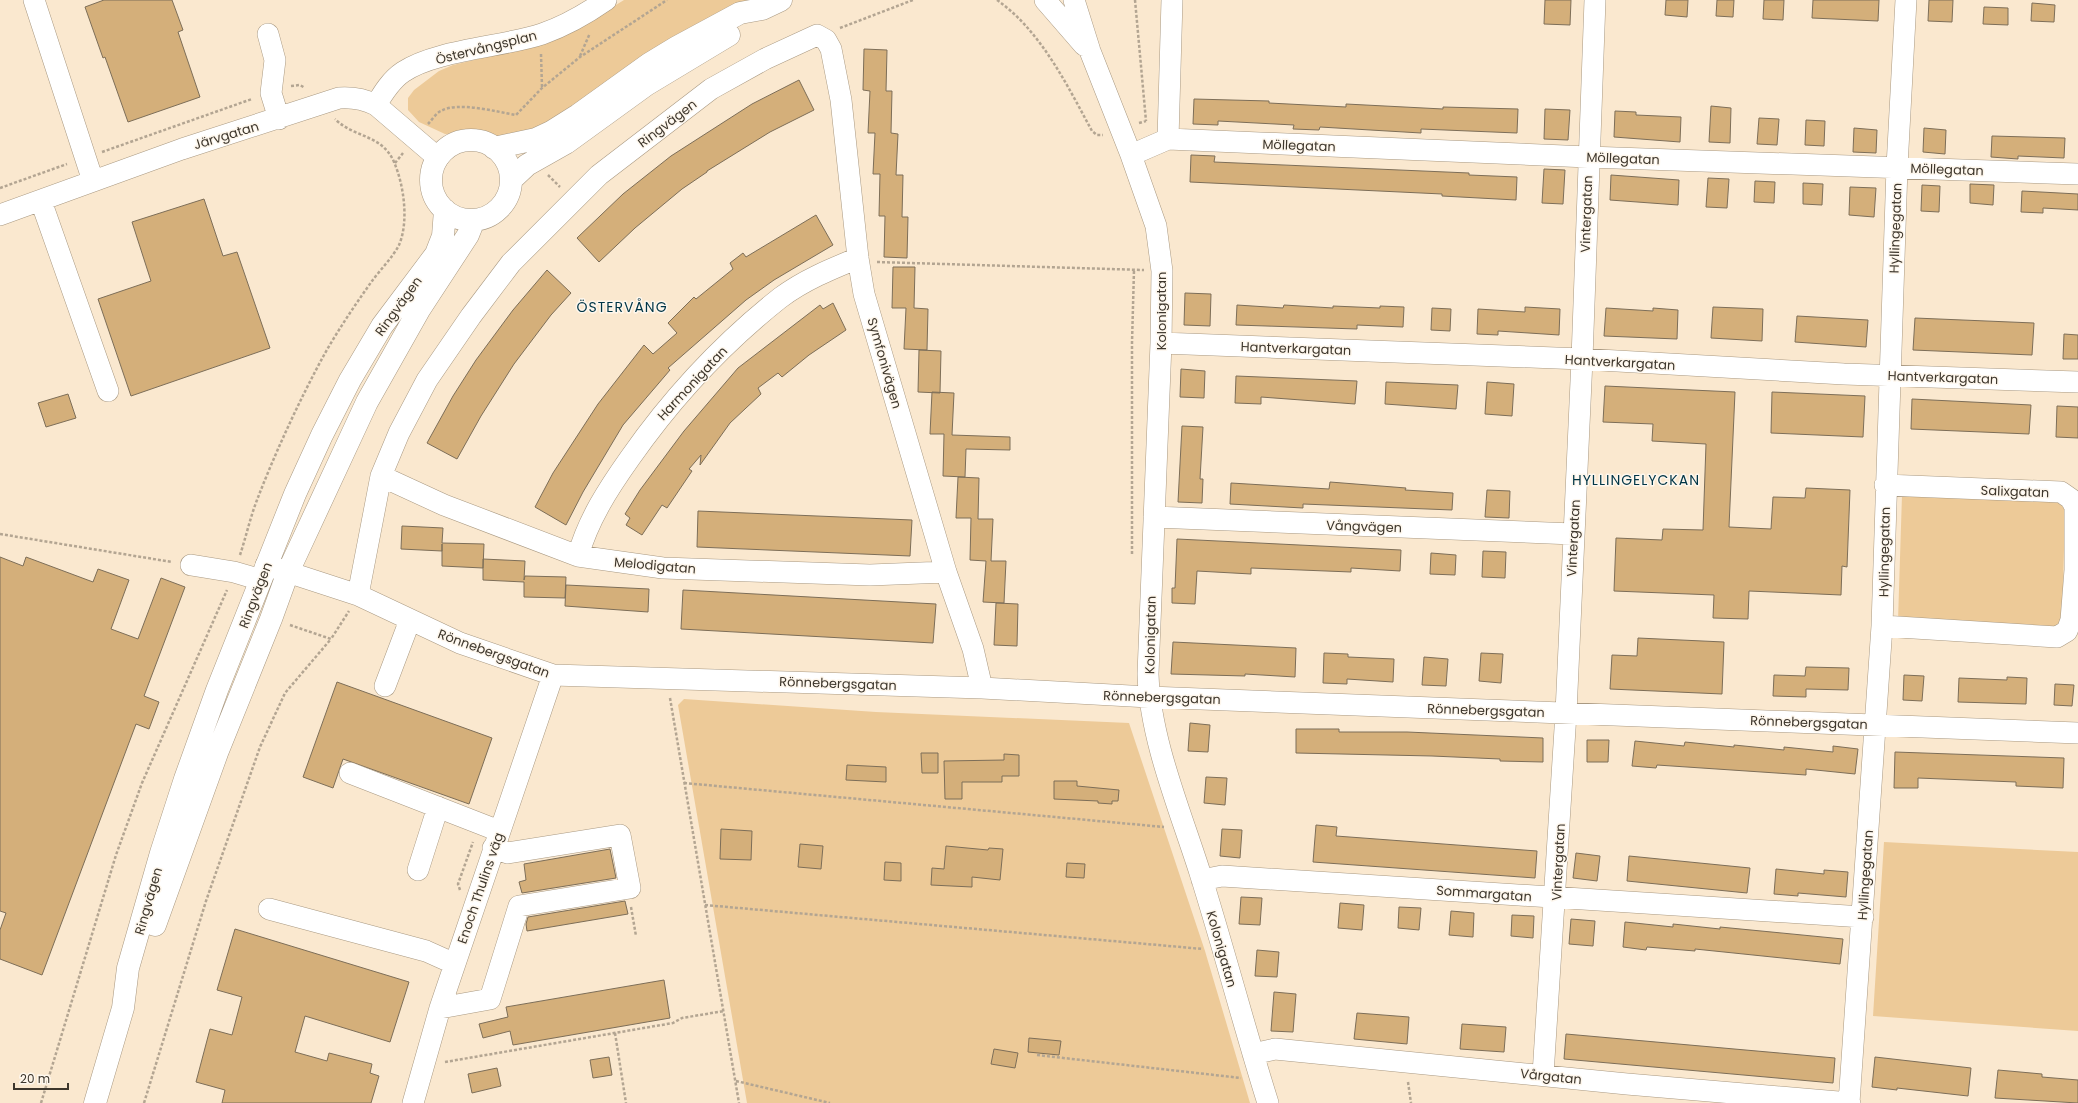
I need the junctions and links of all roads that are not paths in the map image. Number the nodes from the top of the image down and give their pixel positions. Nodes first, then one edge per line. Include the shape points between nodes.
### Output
1 (34, 0) edge
2 (606, 0) edge
3 (781, 0) edge
4 (1045, 0) edge
5 (1074, 0) edge
6 (1172, 0) edge
7 (1595, 0) edge
8 (1906, 0) edge
9 (762, 9) junction
10 (268, 34) dead end
11 (817, 36) joint
12 (1090, 52) junction
13 (376, 105) junction
14 (279, 119) junction
15 (1168, 139) junction
16 (494, 148) junction
17 (1131, 155) junction
18 (1588, 157) junction
19 (438, 158) junction
20 (1897, 167) junction
21 (2078, 174) edge
22 (511, 180) junction
23 (93, 181) junction
24 (41, 200) junction
25 (445, 210) junction
26 (0, 215) edge
27 (474, 220) junction
28 (858, 258) junction
29 (1162, 343) junction
30 (1582, 360) junction
31 (1891, 375) junction
32 (2078, 382) edge
33 (108, 391) dead end
34 (381, 476) junction
35 (1885, 486) junction
36 (1154, 517) junction
37 (1573, 534) junction
38 (578, 556) junction
39 (191, 565) road end
40 (2076, 570) edge
41 (264, 572) junction
42 (288, 572) junction
43 (946, 572) junction
44 (358, 595) junction
45 (410, 620) junction
46 (1882, 626) junction
47 (553, 675) junction
48 (385, 686) dead end
49 (982, 688) junction
50 (1149, 697) junction
51 (1566, 713) junction
52 (1876, 724) junction
53 (2078, 732) edge
54 (350, 773) dead end
55 (438, 807) junction
56 (496, 839) junction
57 (418, 870) dead end
58 (1202, 880) junction
59 (1556, 897) junction
60 (269, 909) dead end
61 (1863, 917) junction
62 (454, 964) junction
63 (123, 1008) junction
64 (440, 1008) junction
65 (1253, 1054) junction
66 (1543, 1076) junction
67 (95, 1103) edge
68 (412, 1103) edge
69 (1268, 1103) edge
70 (1850, 1103) edge

1 - 23 street
2 - 13 street, Östervångsplan via 567,25 540,35 450,55 414,66 384,90
3 - 9 main road
4 - 12 street, Kolonigatan
5 - 12 street, Kolonigatan
6 - 15 street
7 - 18 street, Vintergatan
8 - 20 street, Hyllingegatan
9 - 16 main road via 740,13 676,47 551,132 536,139
9 - 22 main road via 747,24 646,85 566,143 527,165
10 - 14 street via 276,60 271,93
11 - 28 street, Symfonivägen via 826,40 831,49 841,100
11 - 34 street, Ringvägen via 765,59 711,89 598,175 574,199 511,263 471,316 427,380 399,433
12 - 17 street, Kolonigatan
13 - 14 street, Järvgatan via 367,100 339,98
13 - 19 street, Järvgatan
14 - 23 street, Järvgatan via 182,149
15 - 17 street
15 - 18 street, Möllegatan
16 - 19 main road via 481,142 460,142 448,148
16 - 22 main road via 506,162
17 - 29 street, Kolonigatan via 1156,226 1162,271
18 - 20 street, Möllegatan
18 - 30 street, Vintergatan
19 - 25 main road via 432,173 432,190
20 - 21 street, Möllegatan
20 - 31 street, Hyllingegatan
22 - 27 main road via 509,193 503,205 487,217
23 - 24 street, Järvgatan
24 - 26 street, Järvgatan
24 - 33 street
25 - 27 main road via 458,218
25 - 41 main road, Ringvägen via 443,236 436,254 382,326 350,380 313,455
27 - 42 main road, Ringvägen via 468,235 419,310 367,402
28 - 38 street, Harmonigatan via 816,275 781,298 722,349 681,391 652,426 601,502 584,534
28 - 43 street, Symfonivägen via 864,294
29 - 30 street, Hantverkargatan
29 - 36 street, Kolonigatan
30 - 31 street, Hantverkargatan
30 - 37 street, Vintergatan
31 - 32 street, Hantverkargatan
31 - 35 street, Hyllingegatan
34 - 38 street, Melodigatan via 444,505
34 - 44 street, Ringvägen
35 - 40 street, Salixgatan via 2061,492 2075,507
35 - 46 street, Hyllingegatan
36 - 37 street, Vångvägen
36 - 50 street, Kolonigatan via 1149,621
37 - 51 street, Vintergatan
38 - 43 street, Melodigatan via 662,568 870,575
39 - 41 street, Rönnebergsgatan via 234,572
40 - 46 street, Salixgatan via 2071,620 2067,631 2057,636
41 - 42 street, Rönnebergsgatan
41 - 63 main road, Ringvägen via 185,779 128,968
42 - 44 street, Rönnebergsgatan
42 - 63 main road, Ringvägen via 272,619 217,752 140,971
43 - 49 street, Symfonivägen via 972,649
44 - 45 street, Rönnebergsgatan
45 - 47 street, Rönnebergsgatan via 460,642
45 - 48 street
46 - 52 street, Hyllingegatan
47 - 49 street, Rönnebergsgatan
47 - 56 street, Enoch Thulins väg
49 - 50 street, Rönnebergsgatan
50 - 51 street, Rönnebergsgatan
50 - 58 street, Kolonigatan via 1155,730
51 - 52 street, Rönnebergsgatan
51 - 59 street, Vintergatan
52 - 53 street, Rönnebergsgatan
52 - 61 street, Hyllingegatan
54 - 55 street
55 - 56 street
55 - 57 street
56 - 62 street, Enoch Thulins väg
56 - 64 street via 508,853 620,835 630,888 519,906 490,999
58 - 59 street, Sommargatan via 1222,876
58 - 65 street, Kolonigatan
59 - 61 street, Sommargatan
59 - 66 street, Vintergatan
60 - 62 street via 426,951
61 - 70 street, Hyllingegatan
62 - 64 street, Enoch Thulins väg
63 - 67 main road, Ringvägen
64 - 68 street, Enoch Thulins väg
65 - 66 street, Vårgatan via 1275,1049
65 - 69 street, Kolonigatan
66 - 70 street, Vårgatan

